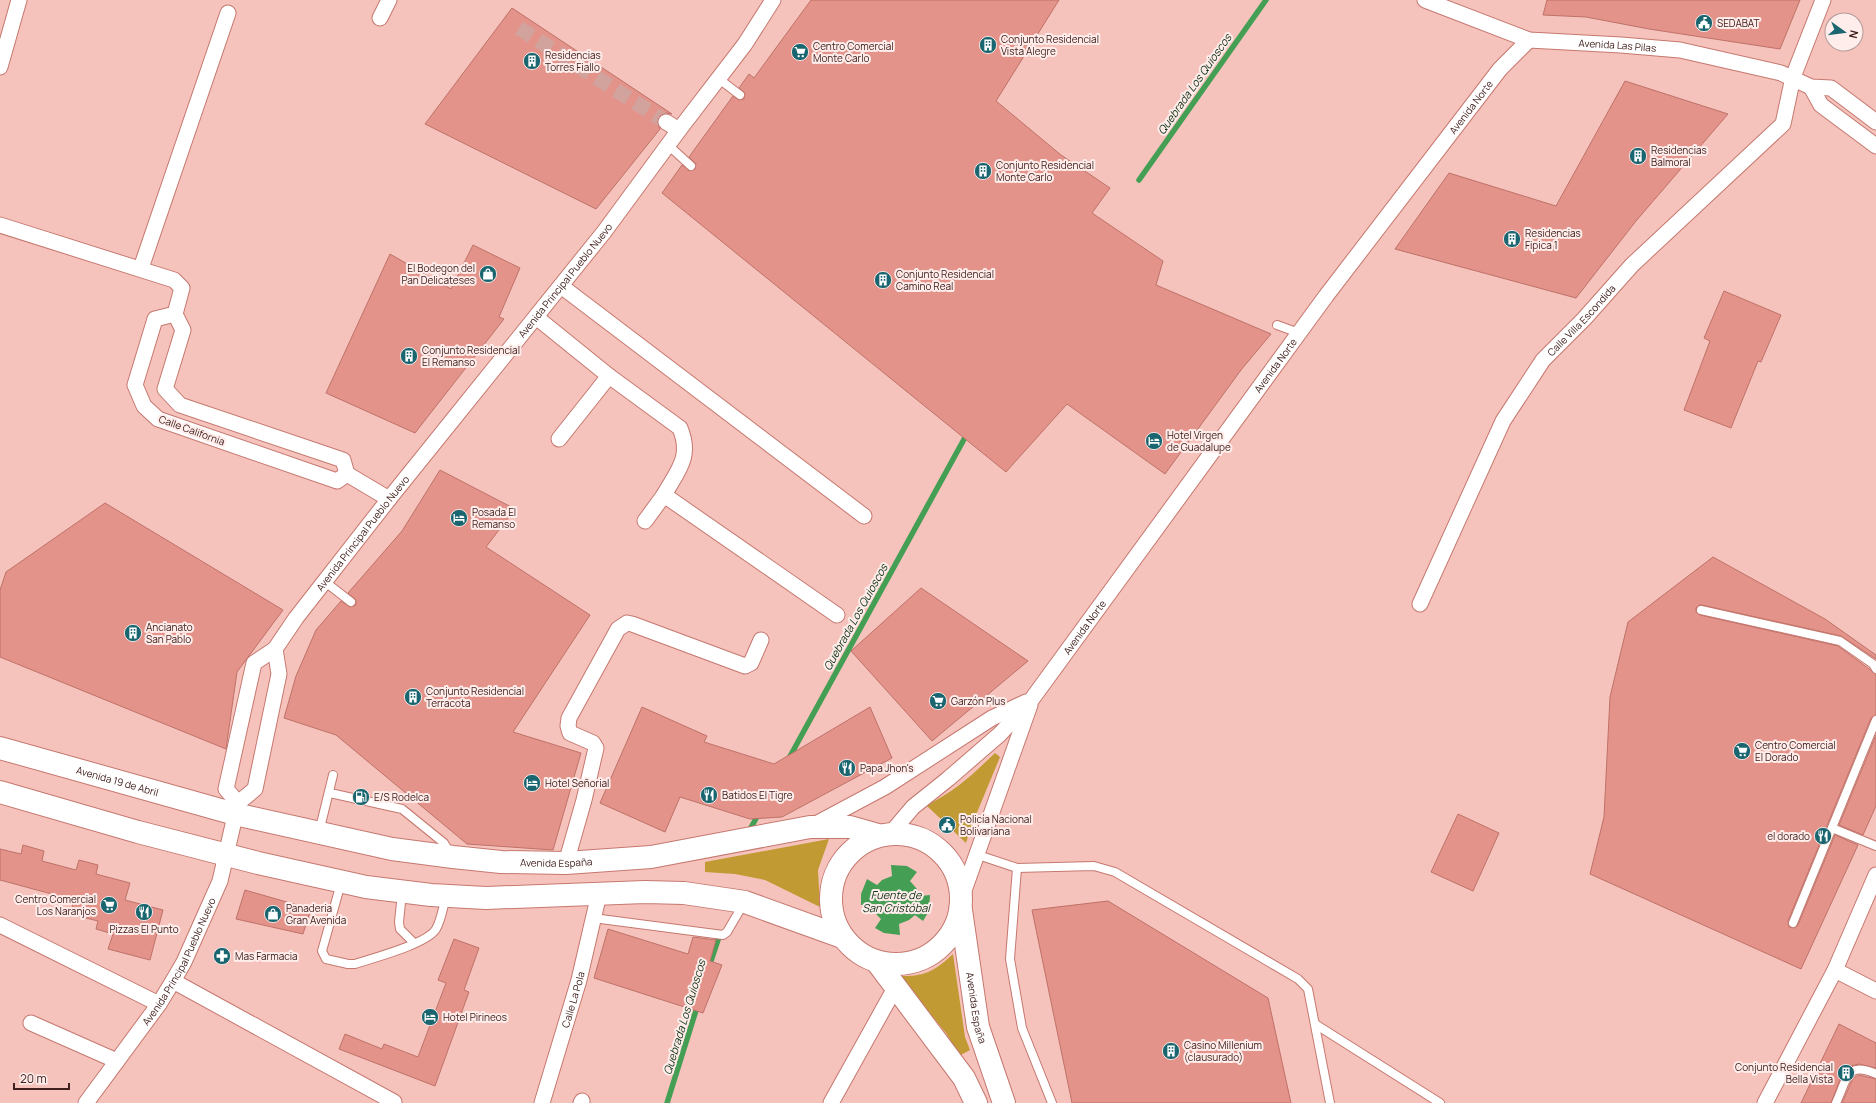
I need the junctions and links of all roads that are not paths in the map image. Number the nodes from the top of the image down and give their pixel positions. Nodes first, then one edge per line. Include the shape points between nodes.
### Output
1 (19, 0) edge
2 (389, 0) edge
3 (773, 0) edge
4 (1425, 0) edge
5 (1823, 0) edge
6 (228, 13) dead end
7 (380, 18) dead end
8 (1529, 40) junction
9 (0, 67) edge
10 (1793, 77) junction
11 (719, 79) junction
12 (1811, 88) junction
13 (740, 95) dead end
14 (666, 122) tunnel mouth
15 (1876, 122) edge
16 (679, 130) junction
17 (668, 145) junction
18 (1876, 146) edge
19 (691, 166) dead end
20 (0, 225) edge
21 (141, 268) junction
22 (560, 286) junction
23 (175, 314) junction
24 (536, 317) junction
25 (1277, 325) dead end
26 (1299, 333) junction
27 (609, 376) junction
28 (559, 439) dead end
29 (347, 474) junction
30 (664, 495) junction
31 (389, 499) junction
32 (864, 516) dead end
33 (645, 521) dead end
34 (324, 581) junction
35 (351, 602) dead end
36 (1420, 604) dead end
37 (1701, 610) dead end
38 (837, 615) dead end
39 (761, 640) dead end
40 (275, 649) junction
41 (1876, 670) edge
42 (1032, 699) junction
43 (1876, 720) edge
44 (0, 748) edge
45 (333, 775) dead end
46 (0, 792) edge
47 (330, 793) junction
48 (236, 809) junction
49 (810, 827) junction
50 (1832, 828) junction
51 (319, 833) junction
52 (884, 834) junction
53 (1876, 846) edge
54 (226, 854) junction
55 (978, 855) junction
56 (453, 857) junction
57 (566, 863) junction
58 (1017, 868) junction
59 (1876, 875) edge
60 (342, 882) junction
61 (403, 892) junction
62 (599, 894) junction
63 (446, 896) junction
64 (745, 902) junction
65 (961, 904) junction
66 (594, 918) junction
67 (1793, 923) dead end
68 (0, 925) edge
69 (842, 937) junction
70 (414, 943) junction
71 (877, 962) junction
72 (1835, 970) junction
73 (173, 981) junction
74 (895, 988) junction
75 (1876, 991) edge
76 (159, 1004) junction
77 (31, 1023) dead end
78 (1315, 1024) junction
79 (117, 1061) junction
80 (1876, 1074) edge
81 (394, 1102) dead end
82 (86, 1103) edge
83 (542, 1103) edge
84 (831, 1103) edge
85 (976, 1103) edge
86 (1004, 1103) edge
87 (1052, 1103) edge
88 (1330, 1103) edge
89 (1440, 1103) edge
90 (1765, 1103) edge
91 (1836, 1103) edge

1 - 9 street
2 - 7 street
3 - 11 street, Avenida Principal Pueblo Nuevo
4 - 8 street, Avenida Las Pilas
5 - 10 street, Calle Villa Escondida
6 - 21 street
8 - 10 street, Avenida Las Pilas via 1680,50
8 - 26 street, Avenida Norte via 1500,69
10 - 12 street, Avenida Las Pilas
10 - 36 street, Calle Villa Escondida via 1783,124 1632,265 1584,319 1542,360 1503,421
11 - 13 lane
11 - 16 street, Avenida Principal Pueblo Nuevo
12 - 15 street via 1831,88
12 - 18 street, Avenida Las Pilas via 1821,106
14 - 16 street
16 - 17 street, Avenida Principal Pueblo Nuevo
17 - 19 lane
17 - 22 street, Avenida Principal Pueblo Nuevo via 604,232
20 - 21 street
21 - 23 street via 174,280 182,288
22 - 24 street, Avenida Principal Pueblo Nuevo
22 - 32 street
23 - 29 street, Calle California via 184,330 166,389 180,404 343,460
23 - 29 street, Calle California via 155,319 135,385 144,406 158,419 337,481
24 - 27 street
24 - 31 street, Avenida Principal Pueblo Nuevo
25 - 26 lane
26 - 42 street, Avenida Norte
27 - 28 street
27 - 30 street via 680,428 686,450 684,460
29 - 31 street, Calle California
30 - 33 street
30 - 38 street
31 - 34 street, Avenida Principal Pueblo Nuevo
34 - 35 lane
34 - 40 street, Avenida Principal Pueblo Nuevo
37 - 41 lane via 1840,642 1873,664
39 - 57 street via 751,663 744,666 632,624 627,623 618,629 568,718 570,733 593,743 596,748
40 - 48 street via 279,674 255,789
40 - 48 street, Avenida Principal Pueblo Nuevo via 254,664 226,789
42 - 49 street via 992,718 885,787
42 - 52 street, Avenida Norte via 1000,734 913,806
42 - 55 street, Avenida Norte
43 - 50 lane
44 - 48 main road, Avenida 19 de Abril
45 - 47 lane
46 - 54 main road via 138,832
47 - 51 lane
47 - 56 lane via 402,808 444,843
48 - 51 main road, Avenida España
48 - 54 street, Avenida Principal Pueblo Nuevo
49 - 52 main road, Avenida España via 850,827
49 - 57 main road, Avenida España via 652,857
50 - 53 lane
50 - 67 lane
51 - 56 main road, Avenida España via 392,849
52 - 65 main road via 912,835 932,844 948,858 958,878
52 - 69 main road via 859,844 844,859 834,877 830,898 833,919
54 - 60 main road
54 - 73 street, Avenida Principal Pueblo Nuevo via 220,881
55 - 58 lane
55 - 65 street, Avenida Norte
56 - 57 main road, Avenida España via 501,862
58 - 78 lane via 1094,866 1115,872 1298,979 1308,989
58 - 87 lane via 1010,959 1022,1028
59 - 72 street
60 - 61 main road
60 - 70 lane via 322,951 326,959 355,964
61 - 63 main road
61 - 70 lane via 400,929
62 - 63 main road via 502,898
62 - 64 main road via 684,893
62 - 66 street, Calle La Pola
63 - 70 lane via 436,929 430,936
64 - 66 lane via 727,932 722,935
64 - 69 main road
65 - 71 main road via 955,926 931,954 914,962 895,965
65 - 86 main road, Avenida España via 978,1026
66 - 83 street, Calle La Pola via 579,980
68 - 76 street
69 - 71 main road via 857,953
71 - 74 main road
72 - 75 street
72 - 90 street
73 - 76 street, Avenida Principal Pueblo Nuevo
73 - 81 street
74 - 84 street
74 - 85 main road via 964,1078
76 - 79 street, Avenida Principal Pueblo Nuevo
77 - 79 street
78 - 88 lane
78 - 89 lane
79 - 82 street, Avenida Principal Pueblo Nuevo
80 - 91 lane via 1857,1068 1850,1071

